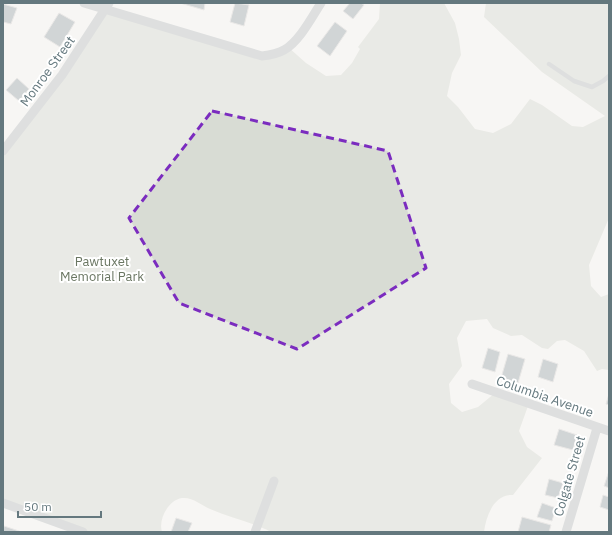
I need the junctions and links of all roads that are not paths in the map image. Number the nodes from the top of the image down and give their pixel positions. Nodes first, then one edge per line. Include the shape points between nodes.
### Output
1 (84, 3) edge
2 (321, 3) edge
3 (107, 6) edge
4 (549, 64) dead end
5 (609, 76) edge
6 (3, 151) edge
7 (472, 384) dead end
8 (597, 428) junction
9 (609, 431) edge
10 (274, 481) dead end
11 (3, 503) edge
12 (60, 528) edge
13 (83, 532) edge
14 (255, 532) edge
15 (566, 532) edge

1 - 3 street
2 - 3 street via 289,47 276,54 262,56
3 - 6 street, Monroe Street via 62,75
4 - 5 lane via 574,81 592,87
7 - 8 street, Columbia Avenue
8 - 9 street, Columbia Avenue
8 - 15 street, Colgate Street
10 - 14 street
11 - 12 street
12 - 13 street

